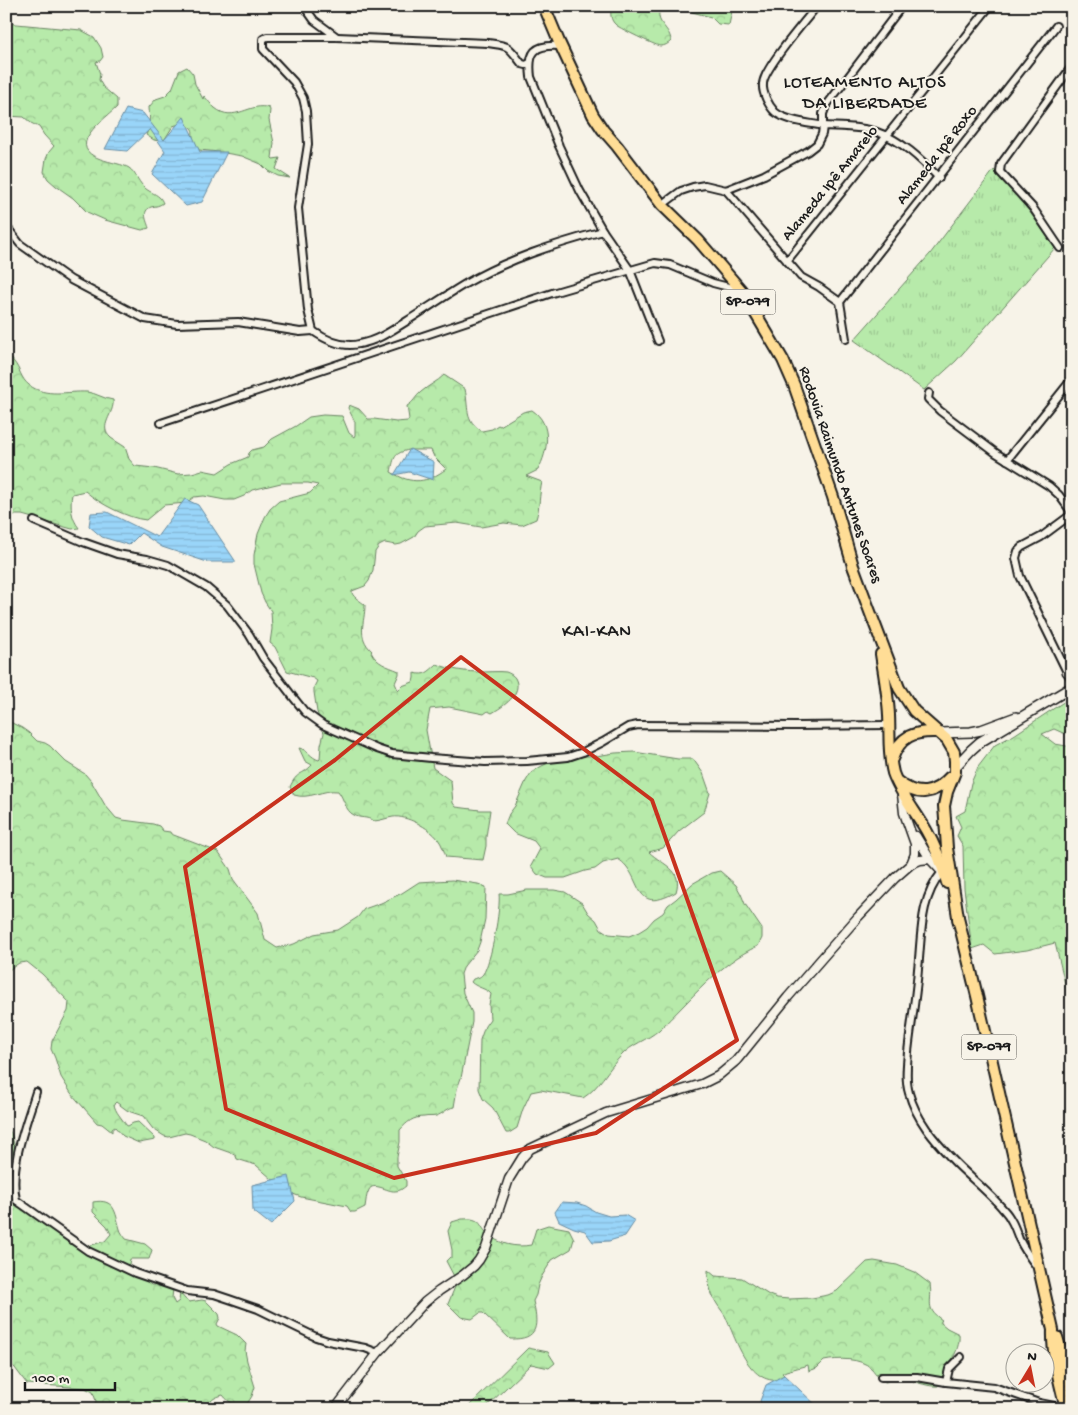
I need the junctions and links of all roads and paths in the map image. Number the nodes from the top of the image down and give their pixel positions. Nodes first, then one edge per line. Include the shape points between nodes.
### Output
1 (304, 6) edge
2 (544, 6) edge
3 (817, 6) edge
4 (902, 6) edge
5 (990, 6) edge
6 (1056, 26) dead end
7 (337, 37) junction
8 (560, 46) junction
9 (530, 63) junction
10 (1072, 66) edge
11 (822, 126) junction
12 (887, 136) junction
13 (938, 178) junction
14 (726, 190) junction
15 (662, 204) junction
16 (6, 226) edge
17 (603, 231) junction
18 (1060, 248) dead end
19 (787, 261) junction
20 (630, 270) junction
21 (741, 290) junction
22 (840, 302) junction
23 (313, 331) junction
24 (846, 339) dead end
25 (658, 341) dead end
26 (1072, 379) edge
27 (929, 393) dead end
28 (161, 424) dead end
29 (1007, 460) junction
30 (1072, 513) edge
31 (34, 521) dead end
32 (879, 638) junction
33 (1069, 670) edge
34 (1072, 680) edge
35 (1072, 687) edge
36 (1035, 710) junction
37 (888, 725) junction
38 (939, 733) junction
39 (891, 763) junction
40 (955, 769) junction
41 (897, 781) junction
42 (902, 791) junction
43 (907, 822) junction
44 (930, 859) junction
45 (911, 864) junction
46 (944, 874) junction
47 (959, 923) junction
48 (36, 1092) dead end
49 (1039, 1271) junction
50 (1053, 1330) junction
51 (378, 1353) junction
52 (961, 1357) dead end
53 (881, 1377) dead end
54 (946, 1382) junction
55 (1072, 1391) edge
56 (1060, 1408) edge
57 (335, 1409) edge

1 - 7 street via 314,20
2 - 8 highway, Rodovia Raimundo Antunes Soares / SP-079
3 - 11 street via 768,69 762,84 764,94 775,111 784,117
4 - 11 street via 826,106
5 - 12 street, Alameda Ipê Amarelo
6 - 13 street, Alameda Ipê Roxo
7 - 9 street via 488,42 508,47 522,64
7 - 23 street via 267,37 262,43 265,52 294,82 306,110 308,144 298,208 306,296
8 - 9 street via 544,46 536,50
8 - 15 highway, Rodovia Raimundo Antunes Soares / SP-079 via 593,115
9 - 17 street via 531,77 559,146
10 - 18 street via 1000,168
11 - 12 street via 875,131
11 - 14 street via 817,144 808,151 764,175
12 - 13 street via 923,161
12 - 19 street, Alameda Ipê Amarelo
13 - 22 street, Alameda Ipê Roxo
14 - 15 street via 705,185 693,187
14 - 19 street
15 - 21 highway, Rodovia Raimundo Antunes Soares / SP-079
16 - 23 street via 20,244 71,280 146,319 177,324 238,322 300,332
17 - 20 street
17 - 23 street via 532,252 495,269 380,338 349,346 336,344
19 - 22 street via 801,277
20 - 21 street via 662,263
20 - 25 street
20 - 28 street via 542,296
21 - 32 highway, Rodovia Raimundo Antunes Soares / SP-079 via 775,345 794,385
22 - 24 street
26 - 29 street
27 - 29 street via 928,400 940,411
29 - 30 street via 1049,486
30 - 33 street via 1022,547 1016,558 1020,576
31 - 37 street via 117,554 168,565 206,586 227,605 305,712 323,725 392,754 485,762 527,761 568,757 638,725
32 - 37 highway, SP-079
32 - 38 highway, SP-079 via 906,700
33 - 34 street
35 - 36 main road
36 - 38 main road via 981,730
36 - 40 main road via 980,742
37 - 39 highway, SP-079
38 - 39 highway via 909,736 897,748
38 - 40 highway, SP-079 via 951,745
39 - 41 highway, SP-079
40 - 41 highway via 941,786 925,793 908,789
40 - 47 highway, SP-079 via 944,806
41 - 42 highway, SP-079
42 - 43 street
42 - 46 highway, SP-079 via 939,855
43 - 44 street
43 - 45 street via 915,844
44 - 45 street
44 - 46 street
45 - 51 street via 858,917 736,1061 718,1076 702,1084 606,1113 530,1149 509,1178 479,1260 463,1276 425,1302
46 - 47 highway, SP-079
46 - 49 street via 934,881 922,918 906,1083 923,1125 952,1159 1003,1208
47 - 49 highway, SP-079
48 - 51 street via 16,1166 16,1200 88,1251 156,1282 187,1291 214,1294 258,1309 316,1337
49 - 50 highway, SP-079
50 - 55 highway, SP-079
50 - 56 highway
51 - 57 street
52 - 54 street via 949,1369
53 - 54 street via 918,1377
54 - 56 street via 994,1387

